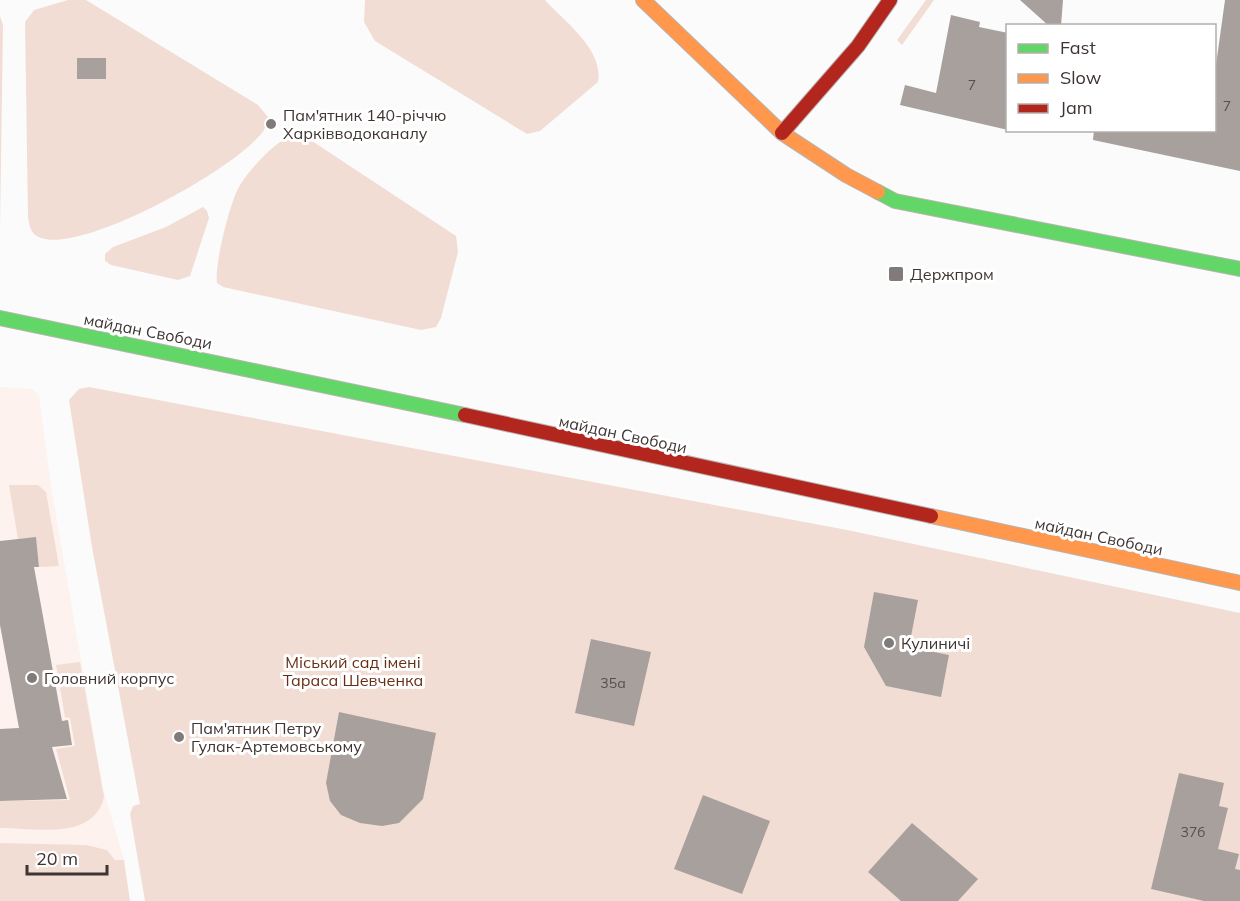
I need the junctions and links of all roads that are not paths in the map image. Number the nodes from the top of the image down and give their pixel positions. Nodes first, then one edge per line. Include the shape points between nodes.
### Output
1 (643, 0) edge
2 (891, 0) edge
3 (782, 133) junction
4 (1240, 269) edge
5 (0, 318) edge
6 (1240, 583) edge

1 - 3 main road
2 - 3 main road via 858,46
3 - 4 main road via 895,201
5 - 6 main road, майдан Свободи

